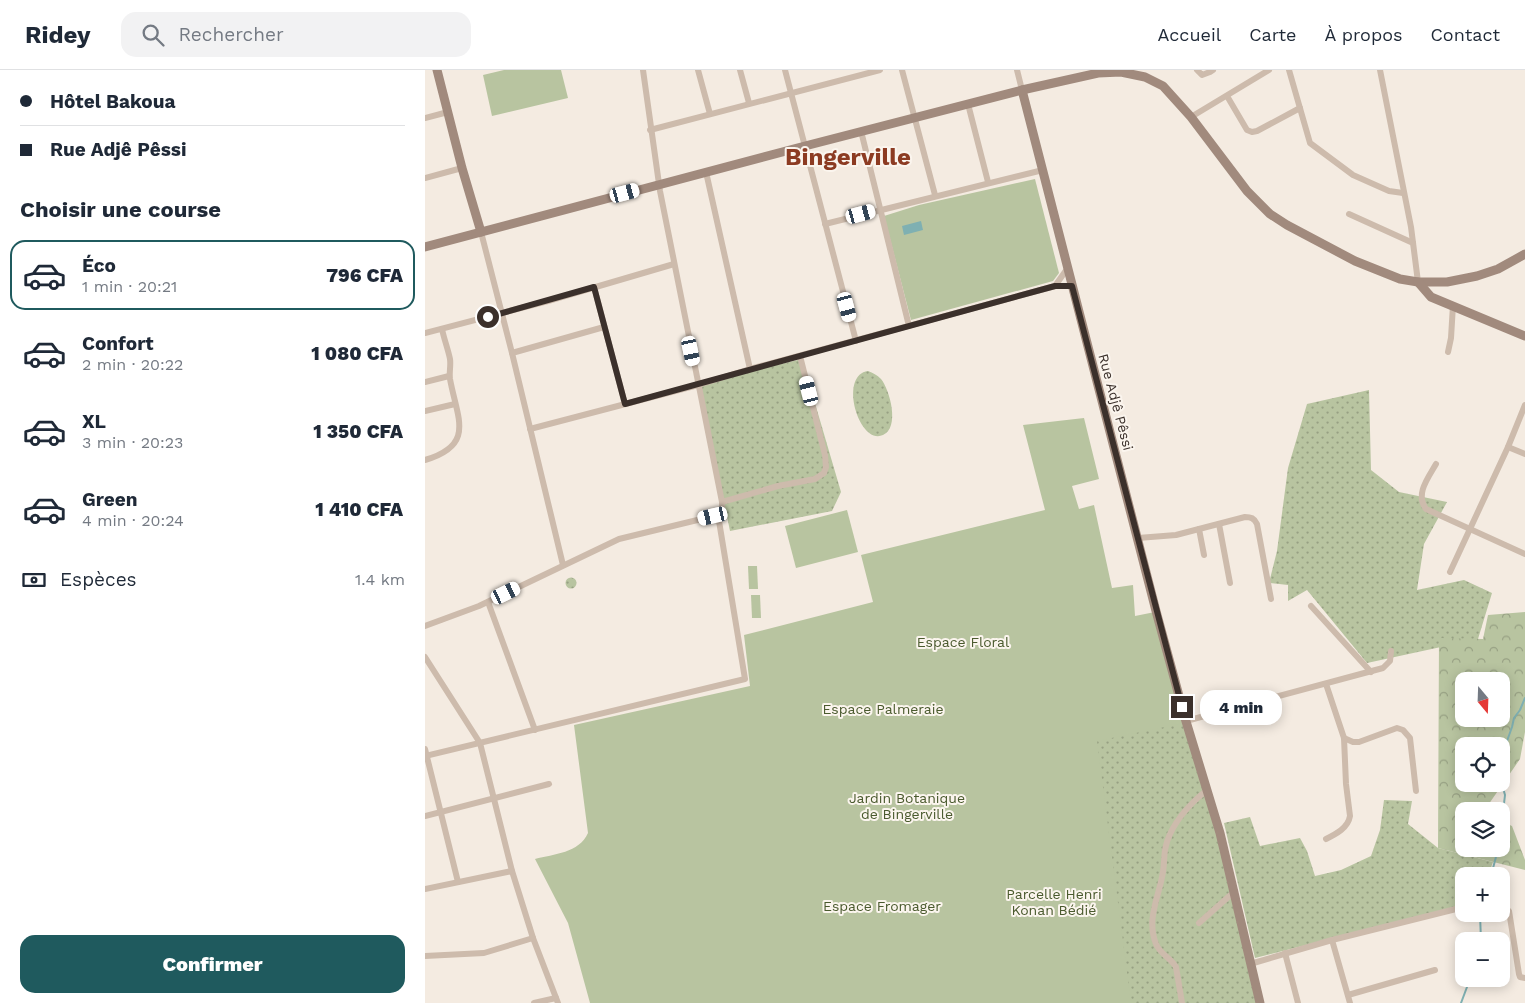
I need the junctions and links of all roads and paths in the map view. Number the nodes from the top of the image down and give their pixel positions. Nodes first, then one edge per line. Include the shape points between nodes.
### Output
1 (437, 70) edge
2 (643, 70) edge
3 (698, 70) edge
4 (740, 70) edge
5 (785, 70) edge
6 (880, 70) edge
7 (902, 70) edge
8 (1017, 70) edge
9 (1197, 70) edge
10 (1213, 70) edge
11 (1269, 70) edge
12 (1289, 70) edge
13 (1380, 70) edge
14 (1022, 90) junction
15 (791, 92) junction
16 (1227, 96) junction
17 (749, 103) junction
18 (968, 104) junction
19 (1300, 108) junction
20 (448, 112) junction
21 (710, 114) junction
22 (1191, 117) junction
23 (425, 118) edge
24 (915, 118) junction
25 (650, 130) junction
26 (861, 131) junction
27 (805, 146) junction
28 (462, 168) junction
29 (1043, 170) junction
30 (707, 172) junction
31 (425, 178) edge
32 (988, 182) junction
33 (659, 184) junction
34 (1403, 193) junction
35 (935, 196) junction
36 (880, 210) junction
37 (1349, 214) dead end
38 (825, 224) junction
39 (481, 232) junction
40 (1413, 243) junction
41 (425, 247) edge
42 (1525, 254) edge
43 (673, 264) junction
44 (1067, 269) junction
45 (1418, 282) junction
46 (1055, 286) junction
47 (1072, 286) junction
48 (594, 287) junction
49 (1453, 305) junction
50 (502, 313) junction
51 (909, 326) junction
52 (604, 327) junction
53 (442, 329) junction
54 (426, 331) edge
55 (1525, 336) edge
56 (856, 341) junction
57 (1449, 352) dead end
58 (512, 353) junction
59 (800, 356) junction
60 (750, 369) junction
61 (449, 376) junction
62 (425, 382) edge
63 (698, 384) junction
64 (455, 404) junction
65 (625, 404) junction
66 (1525, 405) edge
67 (425, 412) edge
68 (531, 429) junction
69 (1509, 447) junction
70 (1525, 454) edge
71 (425, 460) edge
72 (1436, 464) dead end
73 (722, 502) junction
74 (718, 515) junction
75 (1219, 524) junction
76 (1199, 529) junction
77 (1471, 529) junction
78 (1138, 538) junction
79 (1524, 552) edge
80 (1204, 555) dead end
81 (563, 565) junction
82 (1450, 572) dead end
83 (1230, 583) dead end
84 (1271, 599) dead end
85 (488, 602) junction
86 (1311, 606) dead end
87 (425, 626) edge
88 (1391, 651) dead end
89 (425, 657) edge
90 (1371, 672) junction
91 (1326, 684) junction
92 (1186, 720) junction
93 (535, 730) junction
94 (1345, 738) junction
95 (480, 743) junction
96 (425, 748) edge
97 (426, 756) edge
98 (549, 784) dead end
99 (1207, 790) junction
100 (1416, 791) dead end
101 (495, 798) junction
102 (441, 812) junction
103 (425, 816) edge
104 (1326, 839) dead end
105 (512, 871) junction
106 (458, 882) junction
107 (425, 889) edge
108 (1235, 891) junction
109 (1455, 909) edge
110 (1510, 917) edge
111 (1199, 923) dead end
112 (533, 938) junction
113 (1332, 940) junction
114 (1285, 953) junction
115 (425, 956) edge
116 (1250, 964) junction
117 (1435, 970) dead end
118 (1525, 978) edge
119 (1348, 995) junction
120 (557, 1000) edge
121 (533, 1003) edge
122 (1182, 1003) edge
123 (1261, 1003) edge
124 (1298, 1003) edge
125 (1350, 1003) edge

1 - 20 street
2 - 25 street
3 - 21 street
4 - 17 street
5 - 15 street
6 - 15 street
7 - 24 street
8 - 14 street
9 - 10 street via 1202,74
11 - 16 street
12 - 19 street
13 - 34 street
14 - 18 street
14 - 22 street via 1097,73 1133,74 1157,82
14 - 29 street, Rue Adjê Pêssi
15 - 17 street
15 - 27 street
16 - 19 street via 1247,130 1252,132
16 - 22 street
17 - 21 street
18 - 24 street
18 - 32 street
19 - 34 street via 1308,141 1315,148 1356,177 1389,191
20 - 23 street
20 - 28 street
21 - 25 street
22 - 45 street via 1247,191 1270,214 1355,261 1390,276
24 - 26 street
24 - 35 street
25 - 33 street
26 - 27 street
26 - 36 street
27 - 30 street
27 - 38 street
28 - 31 street
28 - 39 street
29 - 32 street
29 - 44 street, Rue Adjê Pêssi
30 - 33 street
30 - 60 street
32 - 35 street
33 - 39 street
33 - 43 street
34 - 40 street
35 - 36 street
36 - 38 street
36 - 51 street
37 - 40 street
38 - 56 street
39 - 41 street
39 - 50 street
40 - 45 street
42 - 45 street via 1477,276 1447,282
43 - 48 street
43 - 63 street
44 - 46 street
44 - 47 street, Rue Adjê Pêssi
45 - 49 street via 1431,297
46 - 47 street
46 - 51 street
47 - 78 street, Rue Adjê Pêssi
48 - 50 street
48 - 52 street
49 - 55 street
49 - 57 street
50 - 53 street
50 - 58 street
51 - 56 street
52 - 58 street
52 - 65 street
53 - 54 street
53 - 61 street via 450,360
56 - 59 street
58 - 68 street
59 - 60 street
59 - 73 street via 825,456 824,473 815,479
60 - 63 street
61 - 62 street
61 - 64 street
63 - 65 street
63 - 73 street
64 - 67 street
64 - 71 street via 460,426 458,438 447,451
65 - 68 street
66 - 69 street
68 - 81 street
69 - 70 street
69 - 77 street
72 - 77 street via 1421,493 1421,504 1430,512
73 - 74 street
74 - 81 street via 619,539
74 - 93 street via 745,680
75 - 76 street
75 - 83 street
75 - 84 street via 1245,517 1255,520
76 - 78 street via 1176,536
76 - 80 street
77 - 79 street
77 - 82 street
78 - 92 street, Rue Adjê Pêssi
81 - 85 street
85 - 87 street
85 - 93 street
86 - 90 street
88 - 90 street via 1387,665
89 - 95 street
90 - 91 street
91 - 92 street
91 - 94 street
92 - 99 street, Rue Adjê Pêssi
93 - 95 street
94 - 100 street via 1359,742 1397,728 1403,730 1410,738
94 - 104 street via 1350,816 1345,826
95 - 97 street
95 - 101 street
96 - 97 street
97 - 102 street
98 - 101 street
99 - 108 street, Rue Adjê Pêssi
99 - 122 street via 1175,824 1165,844 1163,871 1152,915 1158,949 1176,967
101 - 102 street
101 - 105 street
102 - 103 street
102 - 106 street
105 - 106 street
105 - 112 street
106 - 107 street
108 - 111 street
108 - 116 street, Rue Adjê Pêssi
109 - 113 street
110 - 118 street via 1519,974
112 - 115 street via 484,953
112 - 120 street
113 - 114 street
113 - 119 street
114 - 116 street
114 - 124 street
116 - 123 street, Rue Adjê Pêssi
117 - 119 street
119 - 125 street
120 - 121 street

